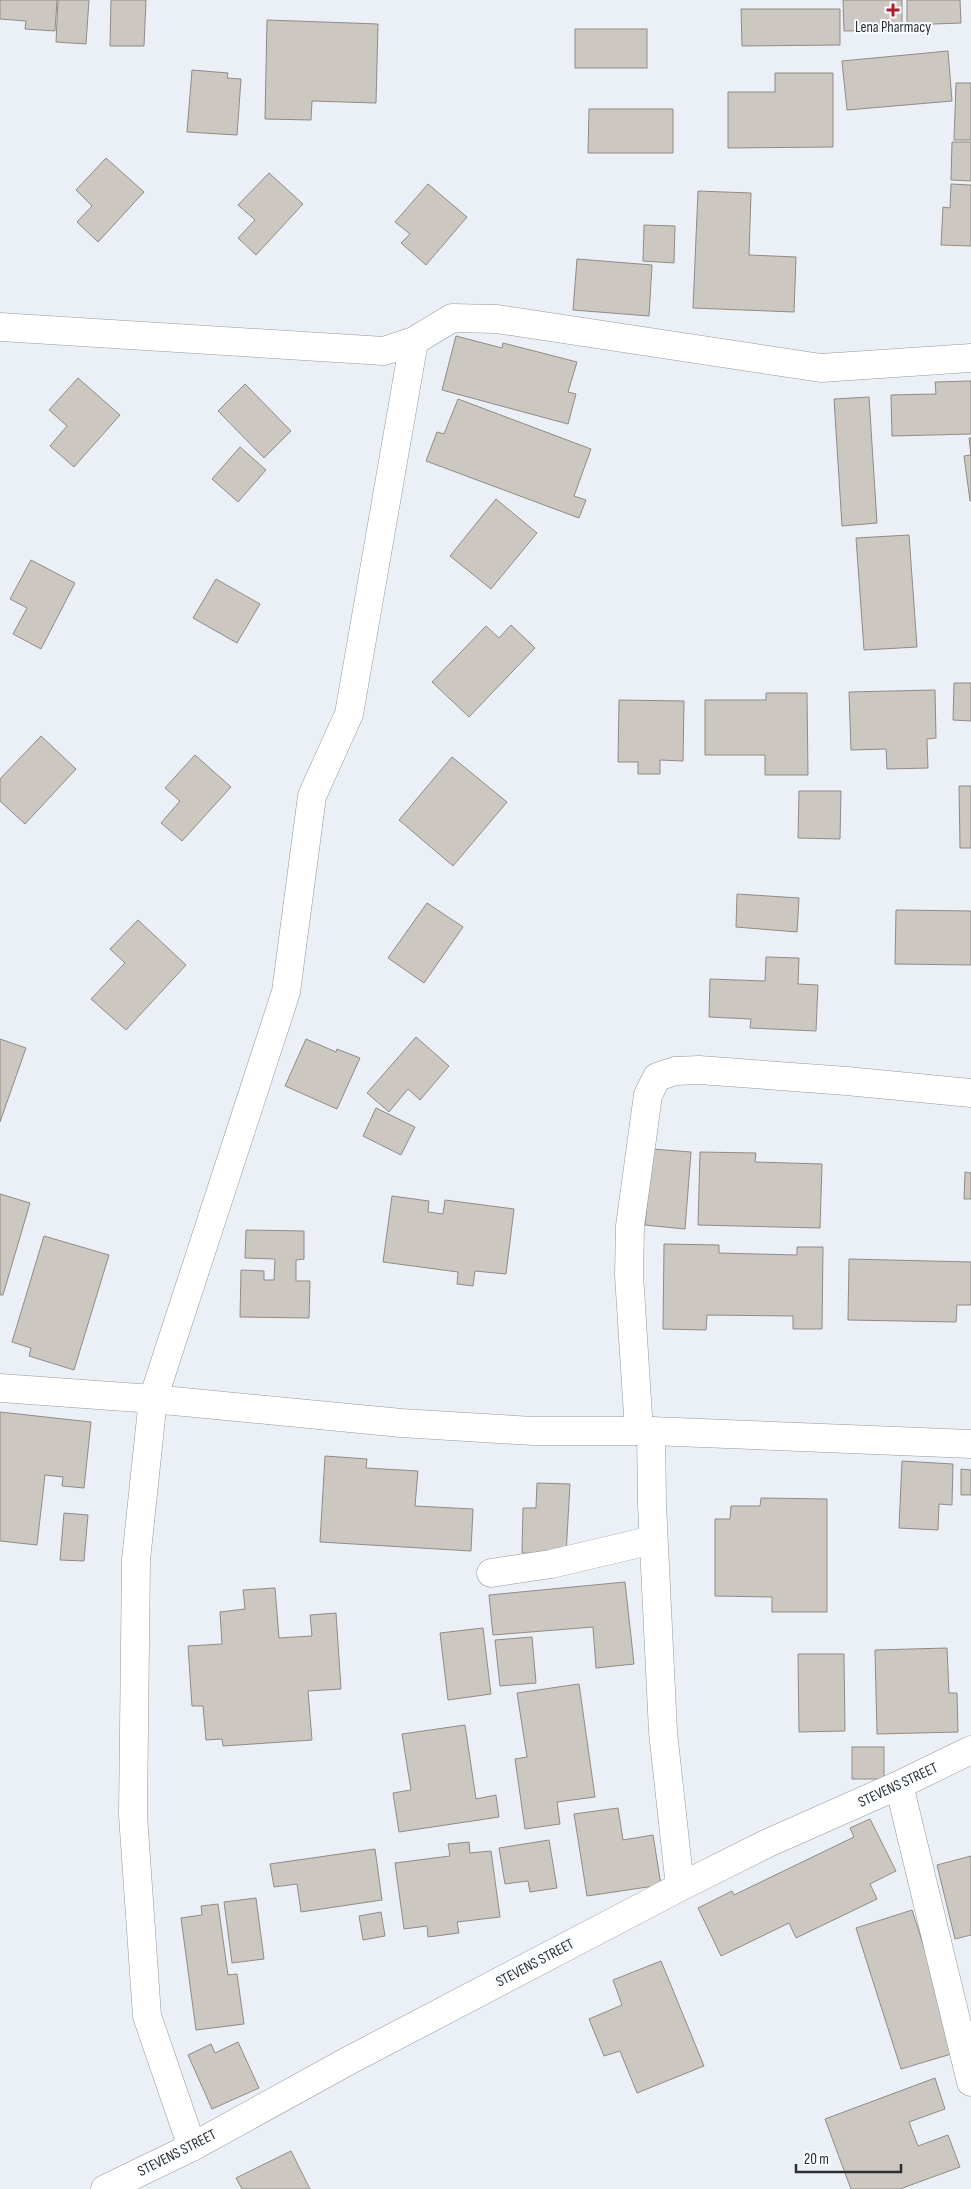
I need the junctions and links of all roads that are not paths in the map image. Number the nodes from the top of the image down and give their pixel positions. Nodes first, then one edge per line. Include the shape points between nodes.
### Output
1 (0, 327) edge
2 (414, 341) junction
3 (971, 358) edge
4 (971, 1093) edge
5 (0, 1388) edge
6 (153, 1399) junction
7 (645, 1431) junction
8 (971, 1444) edge
9 (654, 1540) junction
10 (491, 1573) dead end
11 (971, 1750) edge
12 (899, 1785) junction
13 (680, 1887) junction
14 (971, 2082) edge
15 (192, 2148) junction
16 (105, 2189) edge

1 - 2 street via 384,351
2 - 3 street via 452,318 497,319 821,368
2 - 6 street via 349,714 312,796 286,992
4 - 7 street via 699,1070 675,1071 657,1077 648,1095 630,1226 628,1275
5 - 6 street
6 - 7 street via 411,1424 533,1432
6 - 15 street via 136,1560 133,1815 147,2016
7 - 8 street
7 - 9 street
9 - 10 street via 551,1564
9 - 13 street via 663,1732
11 - 12 street, STEVENS STREET
12 - 13 street, STEVENS STREET via 768,1843
12 - 14 street
13 - 15 street, STEVENS STREET via 348,2061
15 - 16 street, STEVENS STREET

